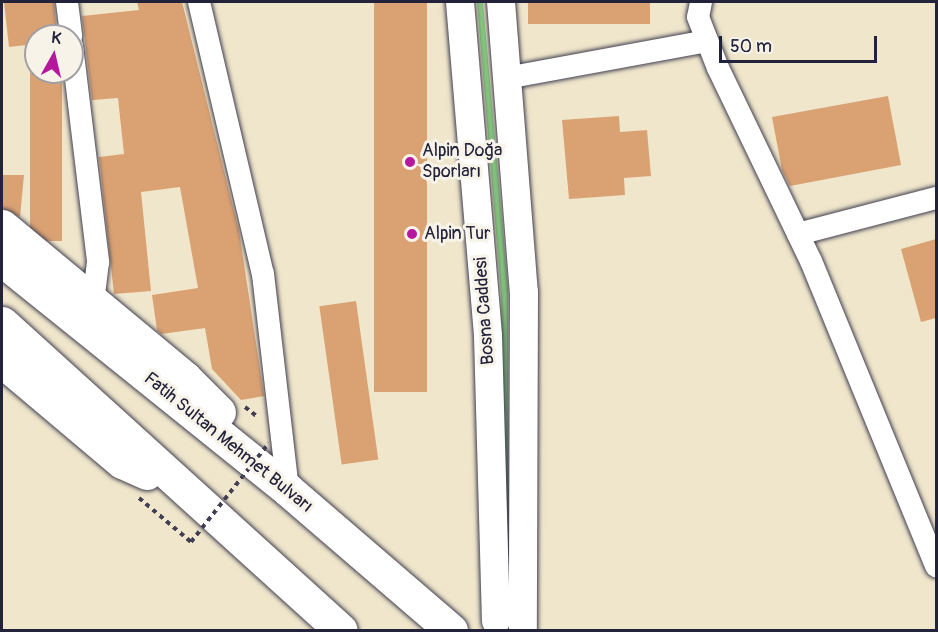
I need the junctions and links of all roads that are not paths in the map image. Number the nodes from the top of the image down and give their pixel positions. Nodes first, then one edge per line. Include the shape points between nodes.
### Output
1 (67, 2) edge
2 (199, 2) edge
3 (460, 2) edge
4 (501, 2) edge
5 (701, 2) edge
6 (70, 24) edge
7 (707, 41) junction
8 (506, 78) junction
9 (77, 84) edge
10 (936, 198) edge
11 (2, 226) edge
12 (798, 234) junction
13 (2, 260) edge
14 (93, 301) junction
15 (2, 323) edge
16 (2, 361) edge
17 (283, 486) junction
18 (187, 491) junction
19 (936, 566) edge
20 (496, 621) dead end
21 (341, 630) edge
22 (451, 630) edge
23 (523, 630) edge

1 - 6 street
2 - 17 street via 263,274
3 - 20 main road, Bosna Caddesi via 488,336
4 - 8 main road
5 - 7 street via 698,17
7 - 8 street
7 - 12 street
8 - 23 main road via 524,292
9 - 14 street via 98,262
10 - 12 street
11 - 14 highway
12 - 19 street
13 - 17 highway, Fatih Sultan Mehmet Bulvarı
14 - 17 highway via 186,378
15 - 18 highway
16 - 18 highway via 122,462
17 - 22 highway, Fatih Sultan Mehmet Bulvarı
18 - 21 highway

